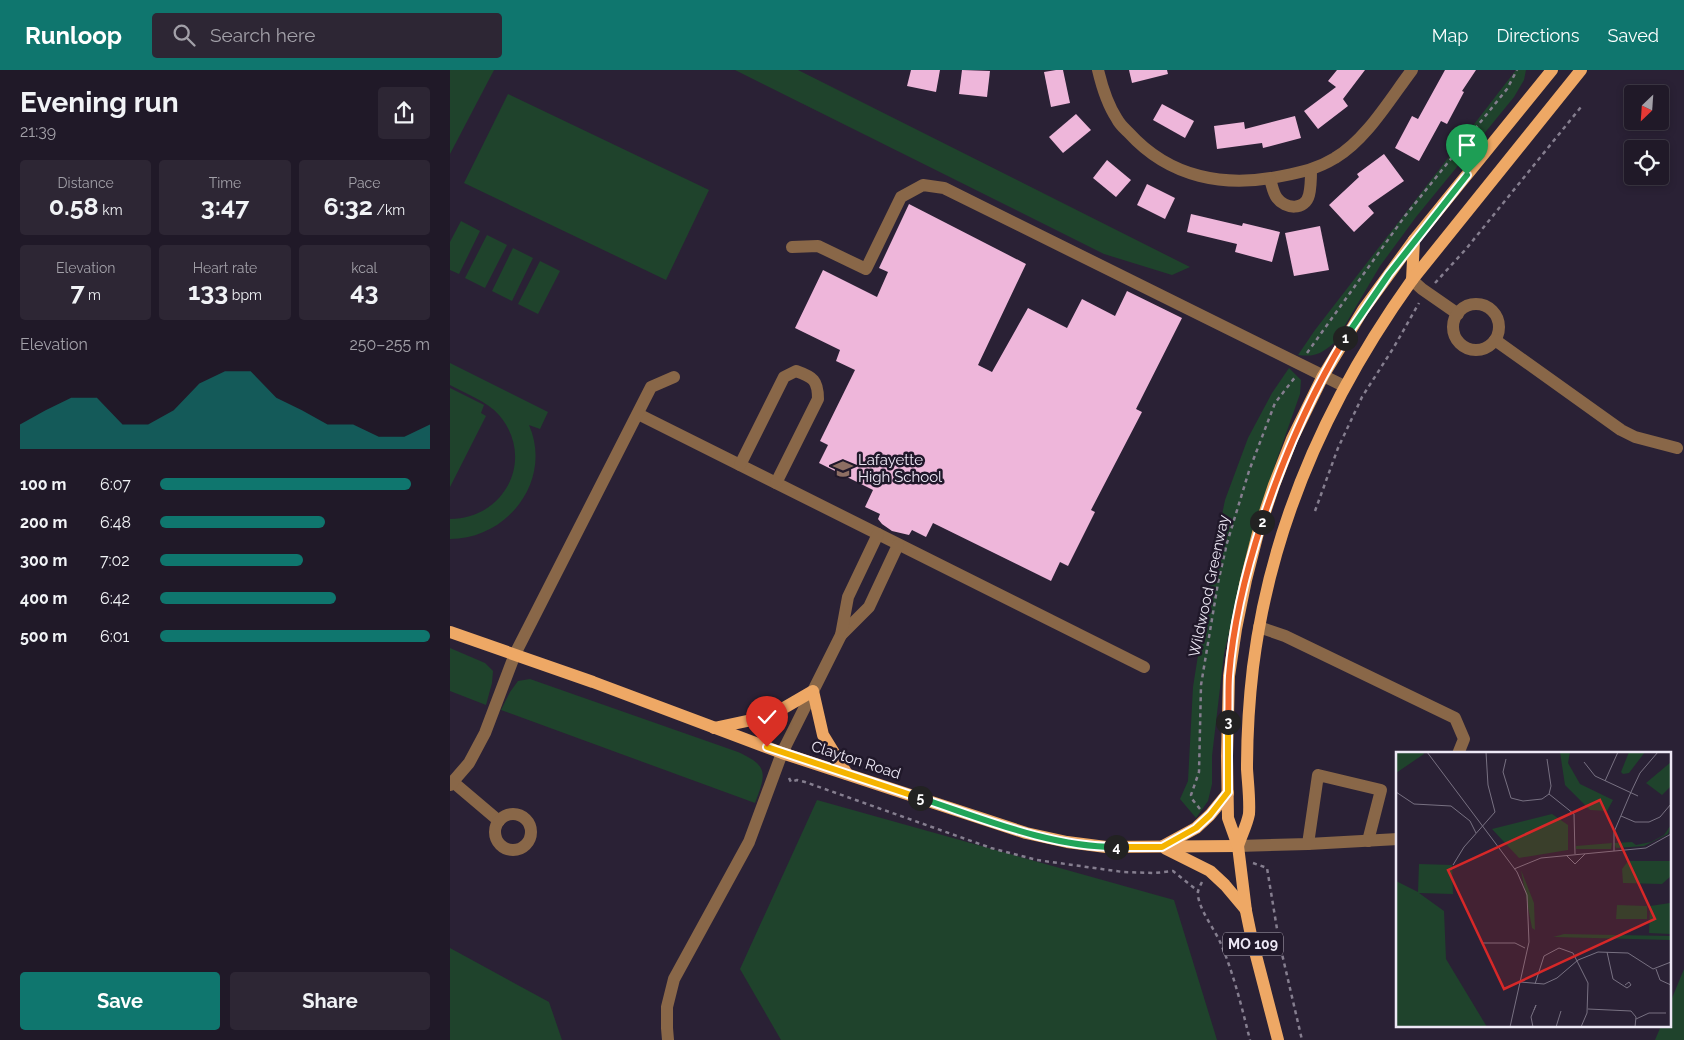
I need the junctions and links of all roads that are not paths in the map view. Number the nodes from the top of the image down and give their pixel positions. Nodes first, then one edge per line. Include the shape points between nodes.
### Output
1 (1098, 70) edge
2 (1412, 70) edge
3 (1581, 70) edge
4 (1550, 71) edge
5 (1312, 170) junction
6 (1270, 179) junction
7 (1414, 240) junction
8 (792, 248) dead end
9 (1412, 280) junction
10 (1458, 314) junction
11 (1495, 340) junction
12 (1323, 376) junction
13 (674, 377) dead end
14 (1344, 386) junction
15 (638, 414) junction
16 (1682, 448) edge
17 (740, 465) junction
18 (776, 483) junction
19 (878, 534) junction
20 (898, 545) junction
21 (1259, 627) junction
22 (450, 632) edge
23 (841, 635) junction
24 (516, 654) junction
25 (1144, 667) dead end
26 (813, 691) junction
27 (714, 728) junction
28 (1459, 752) edge
29 (782, 753) junction
30 (847, 774) junction
31 (452, 784) edge
32 (1228, 792) junction
33 (499, 821) dead end
34 (1396, 839) edge
35 (1368, 841) junction
36 (1308, 844) junction
37 (1238, 846) junction
38 (1162, 847) junction
39 (1246, 910) junction
40 (668, 1040) edge
41 (1278, 1040) edge

1 - 6 street via 1105,97 1117,121 1159,160 1184,172 1211,179
2 - 5 street via 1355,142 1337,158
3 - 9 main road, MO 109
4 - 7 main road, MO 109
5 - 6 street
5 - 6 street via 1309,196 1304,204 1297,207 1278,200
7 - 9 main road
7 - 12 main road, MO 109 via 1362,310
8 - 12 street via 818,246 866,269 901,198 923,184 944,188
9 - 10 street
9 - 14 main road, MO 109
10 - 11 street via 1454,329 1461,343 1470,349 1481,349
10 - 11 street via 1465,306 1475,304 1490,308 1499,321
11 - 16 street via 1621,430 1635,437
12 - 14 street
12 - 32 main road, MO 109 via 1274,485 1246,580 1229,676
13 - 15 street via 651,387
14 - 21 main road, MO 109 via 1292,502 1277,549
15 - 17 street
15 - 24 street
17 - 18 street
17 - 18 street via 784,377 796,371 810,376 818,386 818,399
18 - 19 street
19 - 20 street
19 - 23 street via 848,597
20 - 23 street via 869,607
20 - 25 street
21 - 28 street via 1285,636 1455,718 1464,739
21 - 37 main road, MO 109 via 1248,719 1249,815
22 - 24 main road, Clayton Road
23 - 26 street
24 - 27 main road, Clayton Road
24 - 31 street via 485,733
26 - 27 main road via 770,716
26 - 29 street
26 - 30 main road via 823,735
27 - 29 main road, Clayton Road
29 - 30 main road, Clayton Road
29 - 40 street via 750,842 674,979 667,1007
30 - 38 main road, Clayton Road via 1026,833 1106,847
31 - 33 street
32 - 37 main road, MO 109 via 1228,818
32 - 38 main road via 1196,828
34 - 35 street
35 - 36 street
35 - 36 street via 1381,790 1318,775
36 - 37 street
37 - 38 main road, Clayton Road
37 - 39 main road, MO 109
38 - 39 main road via 1210,871
39 - 41 main road, MO 109

